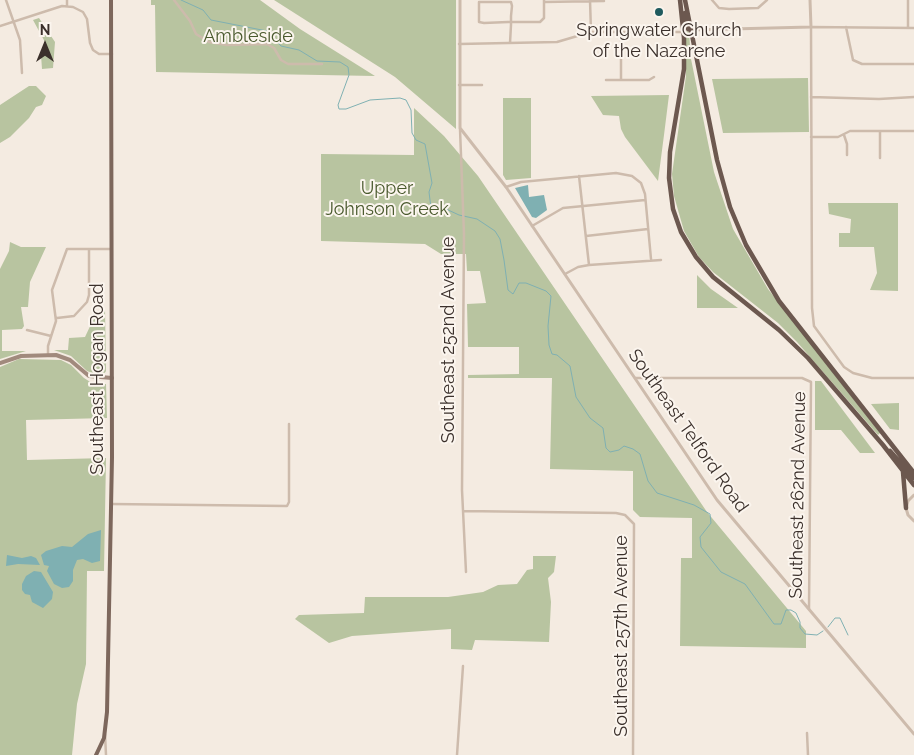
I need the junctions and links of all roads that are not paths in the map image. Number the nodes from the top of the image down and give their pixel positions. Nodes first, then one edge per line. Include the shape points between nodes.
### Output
1 (6, 0) edge
2 (67, 0) edge
3 (110, 0) edge
4 (174, 0) edge
5 (460, 0) edge
6 (590, 0) edge
7 (682, 0) edge
8 (712, 0) edge
9 (767, 0) edge
10 (810, 0) edge
11 (908, 0) edge
12 (544, 1) edge
13 (604, 1) edge
14 (67, 6) junction
15 (14, 22) junction
16 (511, 22) junction
17 (0, 26) edge
18 (810, 27) junction
19 (846, 27) junction
20 (908, 28) junction
21 (914, 28) edge
22 (691, 30) junction
23 (591, 32) junction
24 (684, 32) junction
25 (621, 33) junction
26 (510, 43) junction
27 (460, 44) junction
28 (112, 54) junction
29 (852, 60) junction
30 (850, 63) dead end
31 (322, 64) dead end
32 (914, 64) edge
33 (22, 74) dead end
34 (654, 77) dead end
35 (606, 80) dead end
36 (621, 80) junction
37 (482, 85) dead end
38 (459, 86) junction
39 (811, 97) junction
40 (914, 97) edge
41 (460, 128) junction
42 (880, 131) junction
43 (914, 131) edge
44 (844, 135) junction
45 (811, 137) junction
46 (847, 155) dead end
47 (880, 158) dead end
48 (579, 176) junction
49 (506, 187) junction
50 (645, 200) junction
51 (583, 206) junction
52 (532, 226) junction
53 (648, 229) junction
54 (586, 236) junction
55 (89, 249) junction
56 (112, 249) junction
57 (651, 259) junction
58 (661, 260) dead end
59 (589, 265) junction
60 (565, 274) junction
61 (56, 318) junction
62 (27, 330) dead end
63 (51, 336) junction
64 (48, 355) junction
65 (0, 363) edge
66 (112, 378) junction
67 (634, 378) junction
68 (914, 378) edge
69 (289, 424) dead end
70 (883, 445) junction
71 (903, 471) junction
72 (914, 473) edge
73 (914, 478) edge
74 (914, 485) edge
75 (914, 495) edge
76 (111, 504) junction
77 (906, 508) junction
78 (463, 511) junction
79 (914, 522) edge
80 (466, 572) dead end
81 (809, 610) junction
82 (463, 666) dead end
83 (105, 732) junction
84 (807, 733) dead end
85 (914, 734) edge
86 (96, 755) edge
87 (106, 755) edge
88 (457, 755) edge
89 (633, 755) edge
90 (808, 755) edge

1 - 15 street
2 - 14 street
3 - 28 main road, Southeast Hogan Road
4 - 31 street via 196,34 208,42 266,44 288,64
5 - 27 street, Southeast 252nd Avenue
6 - 12 street
6 - 13 street
6 - 23 street
7 - 22 highway
7 - 24 highway
8 - 9 street via 719,8 729,9 758,8
10 - 18 street
11 - 20 street
12 - 16 street via 543,21
14 - 15 street
14 - 28 street via 79,9 86,16 93,50 99,54
15 - 17 street
15 - 33 street via 21,45
16 - 16 street via 480,22 479,2 511,2
16 - 26 street
18 - 19 street
18 - 22 street
18 - 39 street
19 - 20 street
19 - 29 street
20 - 21 street
22 - 72 highway via 720,176 750,253 779,301
23 - 25 street
23 - 26 street via 557,42
24 - 25 street
24 - 70 highway via 683,79 669,172 671,200 681,232 705,268 793,342
25 - 36 street
26 - 27 street
27 - 38 street, Southeast 252nd Avenue
28 - 56 main road, Southeast Hogan Road
29 - 30 street
29 - 32 street via 862,64
34 - 36 street via 649,80
35 - 36 street
37 - 38 street
38 - 41 street, Southeast 252nd Avenue
39 - 40 street
39 - 45 street
41 - 49 street, Southeast Telford Road
41 - 78 street, Southeast 252nd Avenue
42 - 43 street
42 - 44 street via 850,131
42 - 47 street
44 - 45 street
44 - 46 street
45 - 68 street via 812,318 818,333 848,370 860,377
48 - 49 street via 522,182
48 - 50 street via 616,173 636,179
48 - 51 street
49 - 52 street, Southeast Telford Road
50 - 51 street
50 - 53 street
51 - 52 street via 558,209
51 - 54 street
52 - 60 street, Southeast Telford Road
53 - 54 street
53 - 57 street
54 - 59 street
55 - 56 street
55 - 61 street via 87,302 74,316
55 - 61 street via 66,249 51,292
56 - 66 main road, Southeast Hogan Road
57 - 58 street
57 - 59 street
59 - 60 street
60 - 67 street, Southeast Telford Road
61 - 63 street
62 - 63 street
63 - 64 street
64 - 65 main road via 17,356
64 - 66 main road via 68,359 89,376
66 - 76 main road, Southeast Hogan Road
67 - 81 street, Southeast Telford Road via 717,500
67 - 81 street, Southeast 262nd Avenue via 810,380
69 - 76 street via 287,506
70 - 71 highway
70 - 73 highway
71 - 74 highway
71 - 77 highway
75 - 77 street
76 - 83 main road, Southeast Hogan Road
77 - 79 street
78 - 80 street, Southeast 252nd Avenue
78 - 89 street, Southeast 257th Avenue via 616,513 630,519 636,530
81 - 85 street, Southeast Telford Road
82 - 88 street
83 - 86 main road, Southeast Hogan Road
83 - 87 street
84 - 90 street

